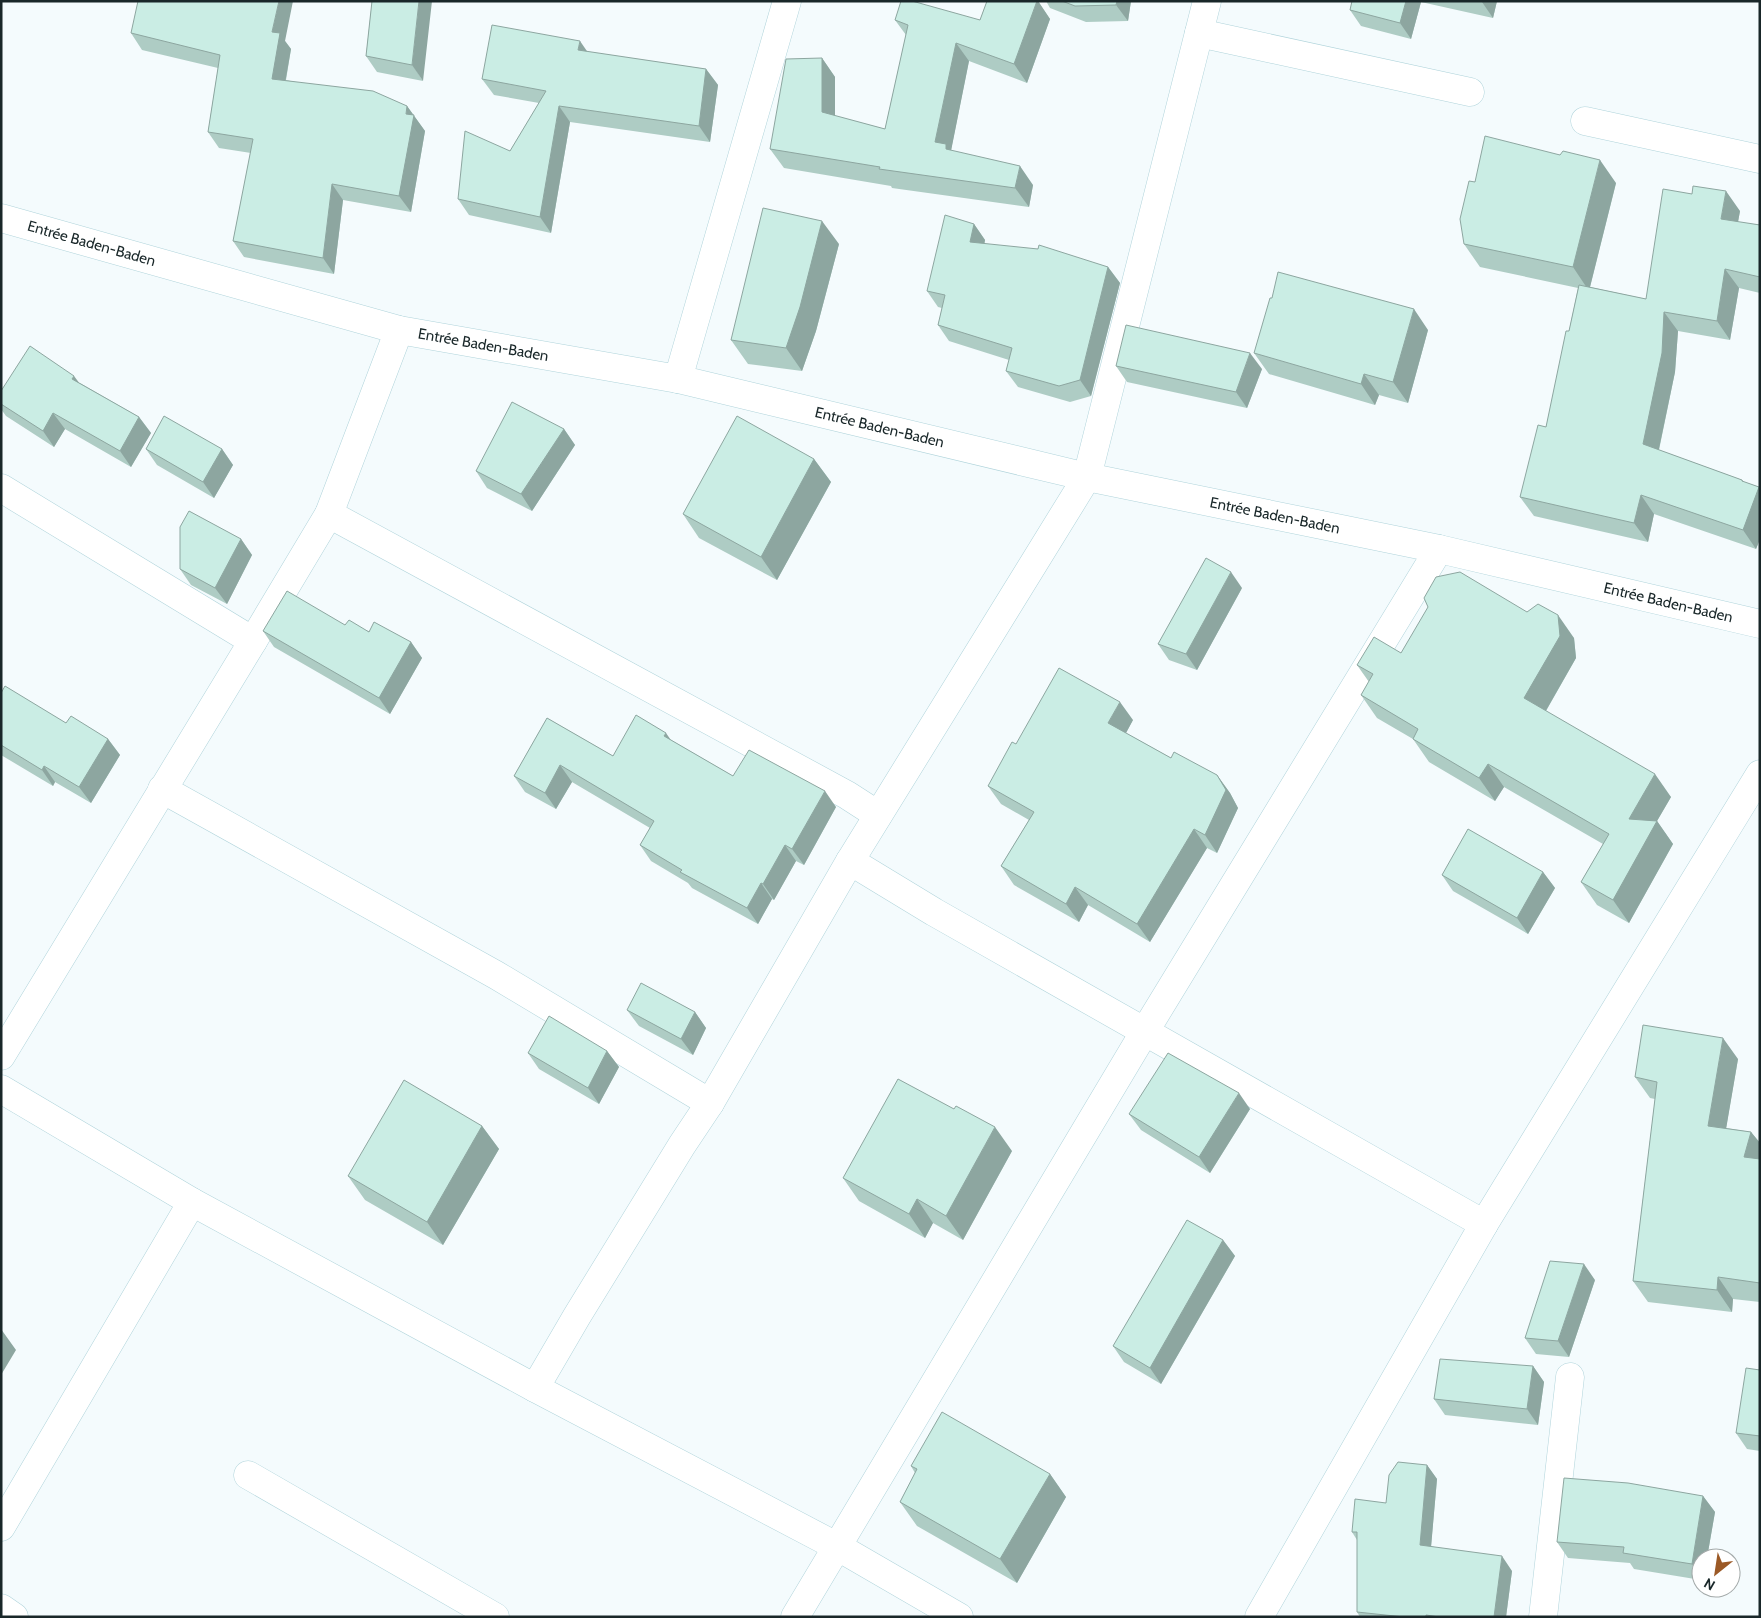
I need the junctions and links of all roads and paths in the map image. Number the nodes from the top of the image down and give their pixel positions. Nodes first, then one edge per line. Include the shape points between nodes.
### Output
1 (787, 1) edge
2 (1208, 1) edge
3 (1199, 33) junction
4 (1470, 92) dead end
5 (1585, 122) dead end
6 (1760, 160) edge
7 (1, 218) edge
8 (398, 330) junction
9 (678, 379) junction
10 (1087, 477) junction
11 (1, 488) edge
12 (329, 514) junction
13 (1439, 549) junction
14 (1760, 624) edge
15 (253, 642) junction
16 (1760, 774) edge
17 (162, 789) junction
18 (878, 815) junction
19 (850, 860) junction
20 (1145, 1031) junction
21 (1, 1056) edge
22 (1, 1089) edge
23 (710, 1103) junction
24 (192, 1202) junction
25 (1484, 1224) junction
26 (1570, 1377) dead end
27 (535, 1388) junction
28 (248, 1475) dead end
29 (1, 1527) edge
30 (838, 1547) junction
31 (1, 1608) edge
32 (14, 1617) edge
33 (495, 1617) edge
34 (795, 1617) edge
35 (959, 1617) edge
36 (1259, 1617) edge
37 (1543, 1617) edge

1 - 9 street
2 - 3 street
3 - 4 street
3 - 10 street
5 - 6 street
7 - 8 street, Entrée Baden-Baden
8 - 9 street, Entrée Baden-Baden
8 - 12 street
9 - 10 street, Entrée Baden-Baden
10 - 13 street, Entrée Baden-Baden
10 - 18 street
11 - 15 street
12 - 15 street
12 - 18 street via 847,795
13 - 14 street, Entrée Baden-Baden
13 - 20 street
15 - 17 street
16 - 25 street
17 - 21 street
17 - 23 street via 496,975
18 - 19 street
19 - 20 street via 934,912
19 - 23 street
20 - 25 street
20 - 30 street
22 - 24 street
23 - 27 street
24 - 27 street
24 - 29 street
25 - 36 street
26 - 37 street
27 - 30 street
28 - 33 street
30 - 34 street
30 - 35 street
31 - 32 street

